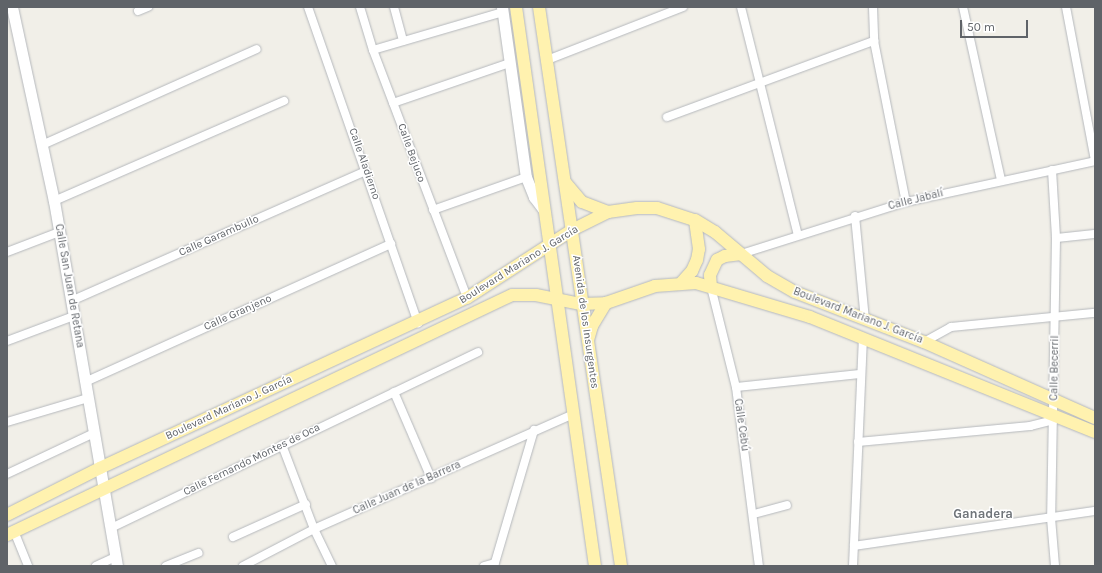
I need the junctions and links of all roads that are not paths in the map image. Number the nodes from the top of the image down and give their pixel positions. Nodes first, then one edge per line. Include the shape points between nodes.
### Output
1 (12, 7) edge
2 (148, 7) edge
3 (308, 7) edge
4 (360, 7) edge
5 (394, 7) edge
6 (516, 7) edge
7 (539, 7) edge
8 (741, 7) edge
9 (873, 7) edge
10 (963, 7) edge
11 (1066, 7) edge
12 (679, 8) edge
13 (503, 9) edge
14 (138, 11) dead end
15 (874, 40) junction
16 (403, 41) junction
17 (257, 49) dead end
18 (373, 50) junction
19 (547, 60) junction
20 (510, 63) junction
21 (760, 81) junction
22 (284, 102) dead end
23 (393, 103) junction
24 (667, 117) dead end
25 (42, 146) junction
26 (1095, 160) edge
27 (1052, 170) junction
28 (366, 171) junction
29 (526, 176) junction
30 (562, 179) junction
31 (1001, 180) junction
32 (54, 200) junction
33 (906, 202) junction
34 (544, 209) junction
35 (433, 210) junction
36 (608, 212) junction
37 (856, 216) junction
38 (695, 220) junction
39 (572, 230) junction
40 (59, 232) junction
41 (1095, 234) edge
42 (798, 235) junction
43 (1056, 238) junction
44 (391, 244) junction
45 (548, 245) junction
46 (7, 252) edge
47 (741, 254) junction
48 (682, 282) junction
49 (712, 287) junction
50 (467, 298) junction
51 (555, 298) junction
52 (71, 301) junction
53 (606, 303) junction
54 (581, 304) junction
55 (1095, 313) edge
56 (74, 316) junction
57 (1056, 317) junction
58 (865, 319) junction
59 (418, 322) junction
60 (391, 334) junction
61 (863, 338) junction
62 (7, 341) edge
63 (587, 341) junction
64 (924, 342) junction
65 (397, 347) junction
66 (478, 352) dead end
67 (860, 374) junction
68 (85, 382) junction
69 (736, 387) junction
70 (394, 392) junction
71 (88, 398) junction
72 (1055, 400) junction
73 (573, 414) junction
74 (1054, 417) junction
75 (1095, 418) edge
76 (7, 422) edge
77 (534, 430) junction
78 (1095, 432) edge
79 (94, 434) junction
80 (858, 442) junction
81 (282, 445) junction
82 (100, 468) junction
83 (7, 474) edge
84 (431, 478) junction
85 (102, 488) junction
86 (306, 504) junction
87 (787, 505) dead end
88 (1095, 511) edge
89 (754, 514) junction
90 (7, 515) edge
91 (1051, 518) junction
92 (111, 528) junction
93 (314, 529) junction
94 (11, 533) edge
95 (233, 537) dead end
96 (854, 546) junction
97 (198, 553) dead end
98 (116, 562) edge
99 (252, 564) edge
100 (494, 564) edge
101 (28, 566) edge
102 (96, 566) edge
103 (166, 566) edge
104 (243, 566) edge
105 (332, 566) edge
106 (484, 566) edge
107 (595, 566) edge
108 (620, 566) edge
109 (759, 566) edge
110 (853, 566) edge
111 (1055, 566) edge

1 - 25 street, Calle San Juan de Retana
2 - 14 street
3 - 28 street, Calle Aladierno
4 - 18 street, Calle Bejuco
5 - 16 street
6 - 34 main road
7 - 19 main road, Avenida de los Insurgentes
8 - 21 street
9 - 15 street
10 - 31 street
11 - 26 street
12 - 19 street
13 - 16 street
13 - 20 street
15 - 21 street
15 - 33 street
16 - 18 street
17 - 25 street
18 - 23 street, Calle Bejuco
19 - 30 main road, Avenida de los Insurgentes
20 - 23 street
20 - 29 street
21 - 24 street
21 - 42 street
22 - 32 street
23 - 35 street, Calle Bejuco
25 - 32 street, Calle San Juan de Retana
26 - 27 street, Calle Jabalí
27 - 31 street, Calle Jabalí
27 - 43 street, Calle Becerril
28 - 44 street, Calle Aladierno
28 - 52 street, Calle Garambullo
29 - 34 street via 534,197
29 - 35 street
30 - 36 main road via 582,202
30 - 39 main road, Avenida de los Insurgentes
31 - 33 street, Calle Jabalí
32 - 40 street, Calle San Juan de Retana
33 - 37 street, Calle Jabalí
34 - 45 main road
35 - 50 street, Calle Bejuco
36 - 38 main road, Boulevard Mariano J. García via 657,208
36 - 39 main road, Boulevard Mariano J. García
37 - 42 street, Calle Jabalí
37 - 58 street
38 - 47 main road, Boulevard Mariano J. García via 715,232
38 - 48 main road via 699,249 697,260 692,271
39 - 45 main road, Boulevard Mariano J. García
39 - 54 main road, Avenida de los Insurgentes
40 - 46 street
40 - 52 street, Calle San Juan de Retana
41 - 43 street
42 - 47 street, Calle Jabalí
43 - 57 street, Calle Becerril
44 - 59 street, Calle Aladierno
44 - 68 street, Calle Granjeno
45 - 50 main road, Boulevard Mariano J. García
45 - 51 main road
47 - 49 main road via 717,260 710,274
47 - 58 main road, Boulevard Mariano J. García via 767,276 795,292
48 - 49 main road, Boulevard Mariano J. García
48 - 53 main road, Boulevard Mariano J. García via 655,286
49 - 61 main road, Boulevard Mariano J. García via 810,317
49 - 69 street, Calle Cebú
50 - 59 main road, Boulevard Mariano J. García
51 - 54 main road, Boulevard Mariano J. García
51 - 65 main road, Boulevard Mariano J. García via 536,294 512,295
51 - 73 main road
52 - 56 street, Calle San Juan de Retana
53 - 54 main road, Boulevard Mariano J. García
53 - 63 main road via 592,326
54 - 63 main road, Avenida de los Insurgentes
55 - 57 street
56 - 62 street
56 - 68 street, Calle San Juan de Retana
57 - 64 street via 951,327
57 - 72 street, Calle Becerril
58 - 64 main road, Boulevard Mariano J. García
59 - 60 main road, Boulevard Mariano J. García
60 - 65 main road
60 - 82 main road, Boulevard Mariano J. García
61 - 67 street
61 - 74 main road, Boulevard Mariano J. García
63 - 108 main road, Avenida de los Insurgentes
64 - 72 main road, Boulevard Mariano J. García
65 - 85 main road, Boulevard Mariano J. García
66 - 70 street, Calle Fernando Montes de Oca
67 - 69 street
67 - 80 street
68 - 71 street, Calle San Juan de Retana
69 - 89 street, Calle Cebú
70 - 81 street, Calle Fernando Montes de Oca
70 - 84 street
71 - 76 street
71 - 79 street, Calle San Juan de Retana
72 - 74 street, Calle Becerril
72 - 75 main road, Boulevard Mariano J. García
73 - 77 street, Calle Juan de la Barrera
73 - 107 main road
74 - 78 main road, Boulevard Mariano J. García
74 - 80 street via 1030,426
74 - 91 street, Calle Becerril
77 - 84 street, Calle Juan de la Barrera
77 - 100 street
79 - 82 street, Calle San Juan de Retana
79 - 83 street
80 - 96 street
81 - 86 street
81 - 92 street, Calle Fernando Montes de Oca
82 - 85 street, Calle San Juan de Retana
82 - 90 main road, Boulevard Mariano J. García
84 - 93 street, Calle Juan de la Barrera
85 - 92 street, Calle San Juan de Retana
85 - 94 main road, Boulevard Mariano J. García
86 - 93 street
86 - 95 street
87 - 89 street
88 - 91 street
89 - 109 street, Calle Cebú
91 - 96 street
91 - 111 street, Calle Becerril
92 - 98 street, Calle San Juan de Retana
93 - 99 street, Calle Juan de la Barrera
93 - 105 street
94 - 101 street
96 - 110 street
97 - 103 street
98 - 102 street
99 - 104 street, Calle Juan de la Barrera
100 - 106 street

